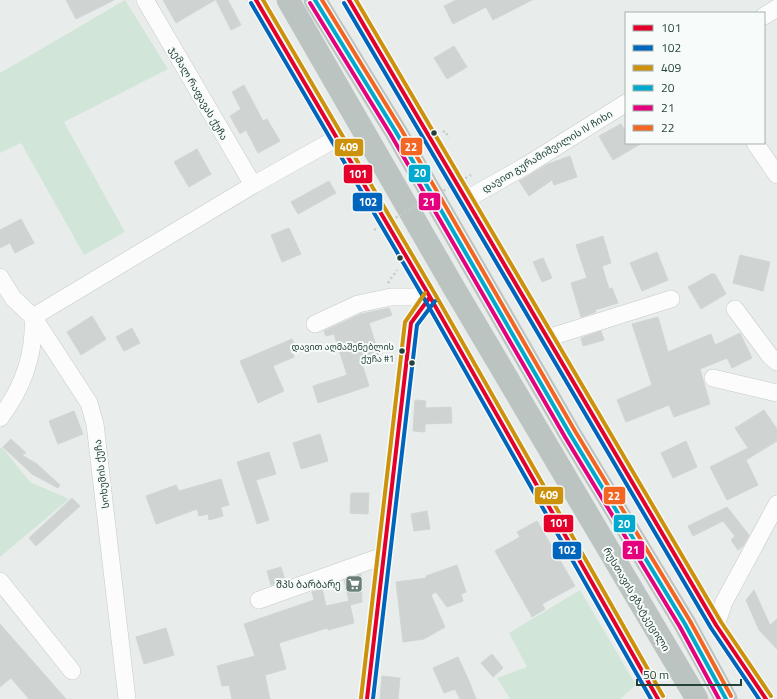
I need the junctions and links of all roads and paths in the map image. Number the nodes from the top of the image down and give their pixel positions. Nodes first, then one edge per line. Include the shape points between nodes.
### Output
1 (145, 0) edge
2 (256, 0) edge
3 (288, 0) edge
4 (315, 0) edge
5 (349, 0) edge
6 (777, 8) edge
7 (765, 15) edge
8 (625, 104) edge
9 (337, 138) junction
10 (755, 144) edge
11 (471, 175) dead end
12 (777, 175) edge
13 (253, 185) junction
14 (467, 199) junction
15 (374, 230) dead end
16 (0, 277) edge
17 (430, 297) junction
18 (671, 299) dead end
19 (735, 309) dead end
20 (33, 317) junction
21 (315, 324) dead end
22 (548, 338) junction
23 (777, 362) edge
24 (713, 378) dead end
25 (777, 392) edge
26 (0, 418) edge
27 (777, 504) edge
28 (384, 556) junction
29 (0, 581) edge
30 (258, 600) dead end
31 (685, 624) junction
32 (716, 625) junction
33 (675, 664) junction
34 (72, 670) dead end
35 (127, 699) edge
36 (367, 699) edge
37 (658, 699) edge
38 (687, 699) edge
39 (697, 699) edge
40 (726, 699) edge
41 (738, 699) edge
42 (766, 699) edge

1 - 13 street, ჯემალ რაფავას ქუჩა
2 - 9 street
3 - 33 highway, რუსთავის გზატკეცილი
4 - 31 highway via 396,132 566,427
5 - 14 street
6 - 7 street
8 - 14 street, დავით გურამიშვილის IV ჩიხი
9 - 13 street
9 - 17 street
10 - 12 street
11 - 15 path, bridge
13 - 20 street
14 - 22 street
16 - 20 street, სოხუმის ქუჩა via 13,298
17 - 21 street via 391,297 358,304
17 - 28 street via 411,323
17 - 37 street
18 - 22 street
19 - 23 street
20 - 26 street via 34,336 23,379
20 - 35 street, სოხუმის ქუჩა via 89,403 95,424
22 - 32 street
24 - 25 street
27 - 32 street via 724,602
28 - 30 street
28 - 36 street
29 - 34 street
31 - 40 highway
31 - 41 highway
32 - 42 street
33 - 38 highway
33 - 39 highway, რუსთავის გზატკეცილი

